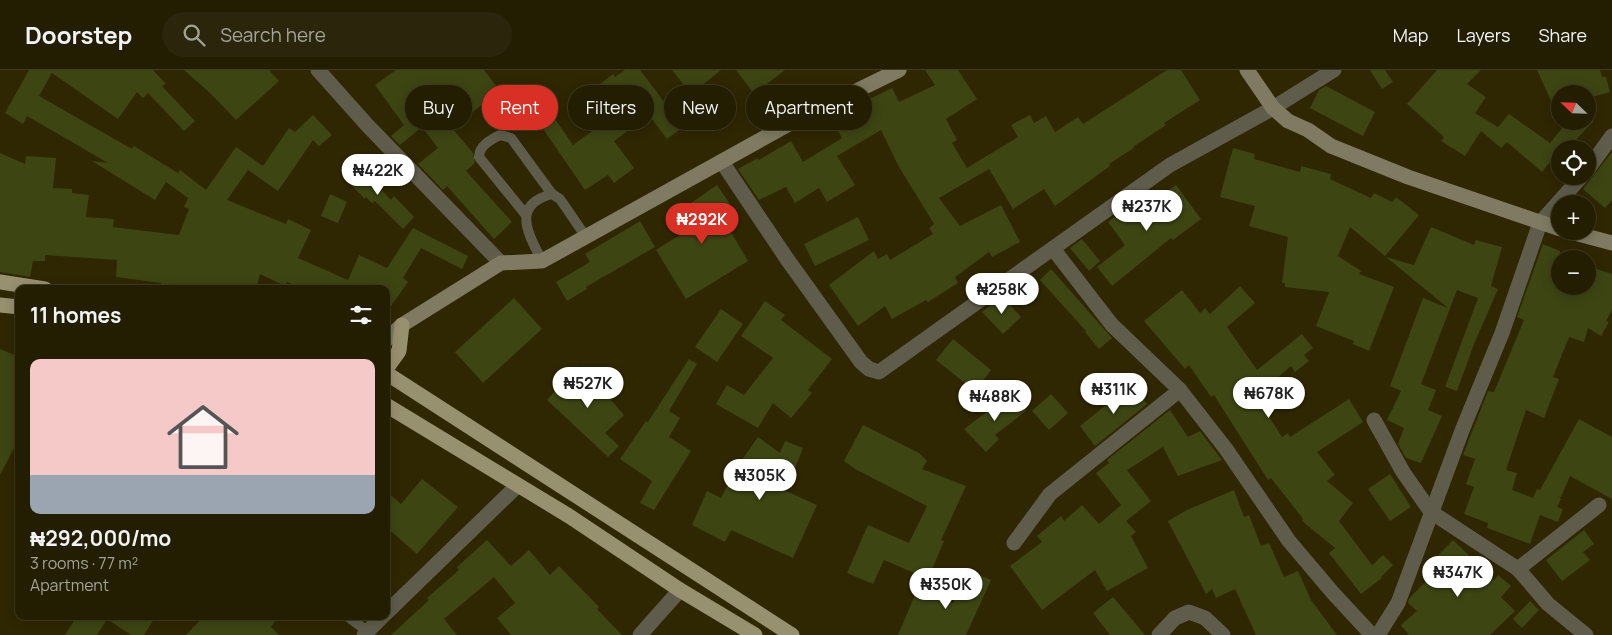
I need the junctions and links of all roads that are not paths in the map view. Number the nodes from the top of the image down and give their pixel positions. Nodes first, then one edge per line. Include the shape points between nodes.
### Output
1 (318, 70) edge
2 (898, 70) edge
3 (1247, 70) edge
4 (1334, 70) edge
5 (1273, 108) junction
6 (1612, 136) edge
7 (1596, 158) edge
8 (722, 162) junction
9 (1574, 185) edge
10 (552, 194) junction
11 (526, 215) junction
12 (1540, 223) junction
13 (1551, 226) edge
14 (586, 237) junction
15 (1596, 239) edge
16 (1612, 243) edge
17 (1054, 250) junction
18 (542, 261) junction
19 (501, 263) junction
20 (0, 282) edge
21 (19, 285) edge
22 (0, 305) edge
23 (15, 307) edge
24 (402, 325) junction
25 (390, 335) edge
26 (390, 363) edge
27 (390, 376) edge
28 (1180, 390) junction
29 (390, 407) edge
30 (1374, 420) dead end
31 (516, 486) junction
32 (1599, 505) dead end
33 (1431, 512) junction
34 (1014, 542) dead end
35 (1518, 569) junction
36 (680, 590) junction
37 (390, 609) edge
38 (351, 620) edge
39 (379, 620) edge
40 (366, 633) edge
41 (640, 635) edge
42 (755, 635) edge
43 (792, 635) edge
44 (1158, 635) edge
45 (1223, 635) edge
46 (1372, 635) edge
47 (1378, 635) edge
48 (1586, 635) edge

1 - 19 street
2 - 8 street via 804,116
3 - 5 street
4 - 5 street
5 - 12 street via 1288,121 1331,146
5 - 17 street via 1170,165
6 - 7 street
8 - 14 street
8 - 17 street via 861,362 879,372
9 - 12 street
10 - 11 lane via 532,204
10 - 11 lane via 511,138 500,135 485,144 479,157
10 - 14 lane via 560,199
11 - 18 lane via 526,228
12 - 13 street
12 - 33 street via 1502,332
14 - 18 street
15 - 16 street
17 - 28 street via 1112,325
18 - 19 street
19 - 24 street
20 - 21 main road
22 - 23 main road
24 - 25 street
24 - 26 main road via 398,351
27 - 43 main road
28 - 34 street via 1050,494
28 - 46 street via 1226,448 1289,541
29 - 31 main road
30 - 33 street via 1403,472
31 - 36 main road
31 - 37 street
32 - 35 street
33 - 35 street
33 - 47 street via 1398,603
35 - 48 street via 1548,604
36 - 41 street
36 - 42 main road
38 - 40 lane
39 - 40 street
44 - 45 street via 1175,618 1189,612 1204,618

